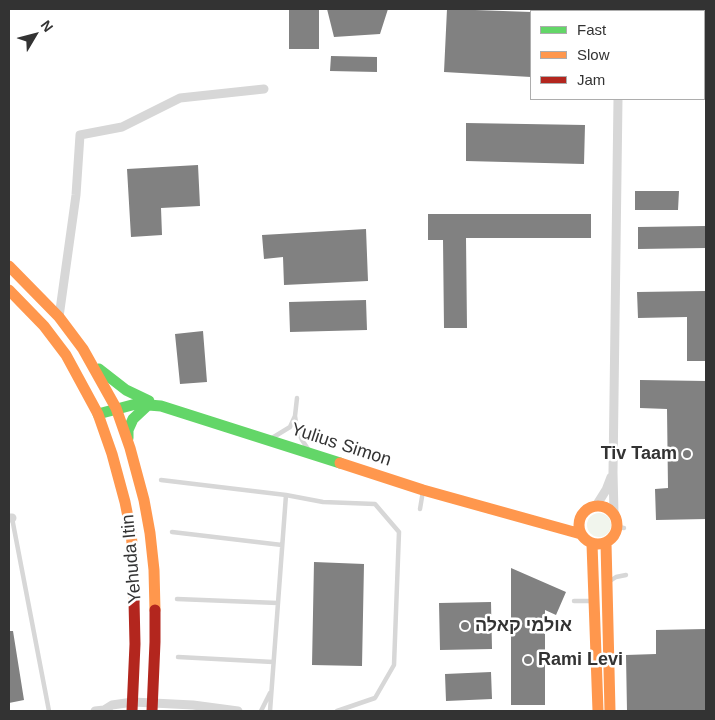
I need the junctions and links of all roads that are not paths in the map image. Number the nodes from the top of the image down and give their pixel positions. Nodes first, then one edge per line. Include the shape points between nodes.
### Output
1 (264, 89) dead end
2 (618, 100) edge
3 (10, 268) edge
4 (11, 294) edge
5 (58, 316) junction
6 (89, 358) junction
7 (297, 398) dead end
8 (155, 405) junction
9 (116, 408) junction
10 (98, 414) junction
11 (295, 416) junction
12 (268, 439) junction
13 (130, 448) junction
14 (315, 455) junction
15 (613, 472) junction
16 (161, 480) dead end
17 (423, 490) junction
18 (286, 495) junction
19 (596, 506) junction
20 (420, 509) dead end
21 (614, 514) junction
22 (580, 516) junction
23 (11, 518) edge
24 (555, 528) junction
25 (172, 532) dead end
26 (581, 534) junction
27 (606, 543) junction
28 (592, 544) junction
29 (282, 545) junction
30 (626, 576) dead end
31 (607, 590) junction
32 (177, 599) dead end
33 (574, 601) dead end
34 (596, 601) junction
35 (278, 603) junction
36 (178, 656) dead end
37 (273, 662) junction
38 (271, 692) junction
39 (604, 693) junction
40 (133, 706) edge
41 (152, 707) edge
42 (49, 711) edge
43 (102, 711) edge
44 (238, 711) edge
45 (261, 711) edge
46 (270, 711) edge
47 (337, 711) edge
48 (592, 711) edge
49 (598, 711) edge
50 (610, 711) edge
51 (615, 711) edge

1 - 5 street via 180,98 122,126 80,135 76,195
2 - 15 street
3 - 5 street
4 - 10 street via 44,326 66,355
5 - 6 street
6 - 8 street via 112,381
6 - 9 street
7 - 11 lane
8 - 9 street, Yulius Simon
8 - 12 street, Yulius Simon
8 - 13 street via 141,410 130,423
9 - 10 street, Yulius Simon
9 - 13 street, Yehuda Itin
10 - 40 street, Yehuda Itin via 112,454 131,532 135,644
11 - 12 lane via 290,427
11 - 14 lane via 302,440
12 - 14 street, Yulius Simon
13 - 41 street, Yehuda Itin via 144,500 154,570
14 - 17 street, Yulius Simon
15 - 19 street
15 - 21 street
16 - 18 lane
17 - 20 lane
17 - 24 street, Yulius Simon
18 - 29 lane
18 - 47 lane via 323,502 375,504 399,532 394,665 375,698
19 - 21 street via 607,508
19 - 22 street
21 - 27 street via 621,528
22 - 24 street
22 - 26 street
23 - 42 lane
24 - 26 street, Yulius Simon
25 - 29 lane
26 - 28 street
27 - 28 street
27 - 31 street
28 - 34 street
29 - 35 lane
30 - 31 lane via 612,579
31 - 39 street
32 - 35 lane
33 - 34 lane
34 - 39 street
35 - 37 lane
36 - 37 lane
37 - 38 lane
38 - 45 lane
38 - 46 lane
39 - 48 street
39 - 49 street
39 - 50 street
39 - 51 street
40 - 41 street
40 - 43 street via 112,705
41 - 44 street via 193,705

